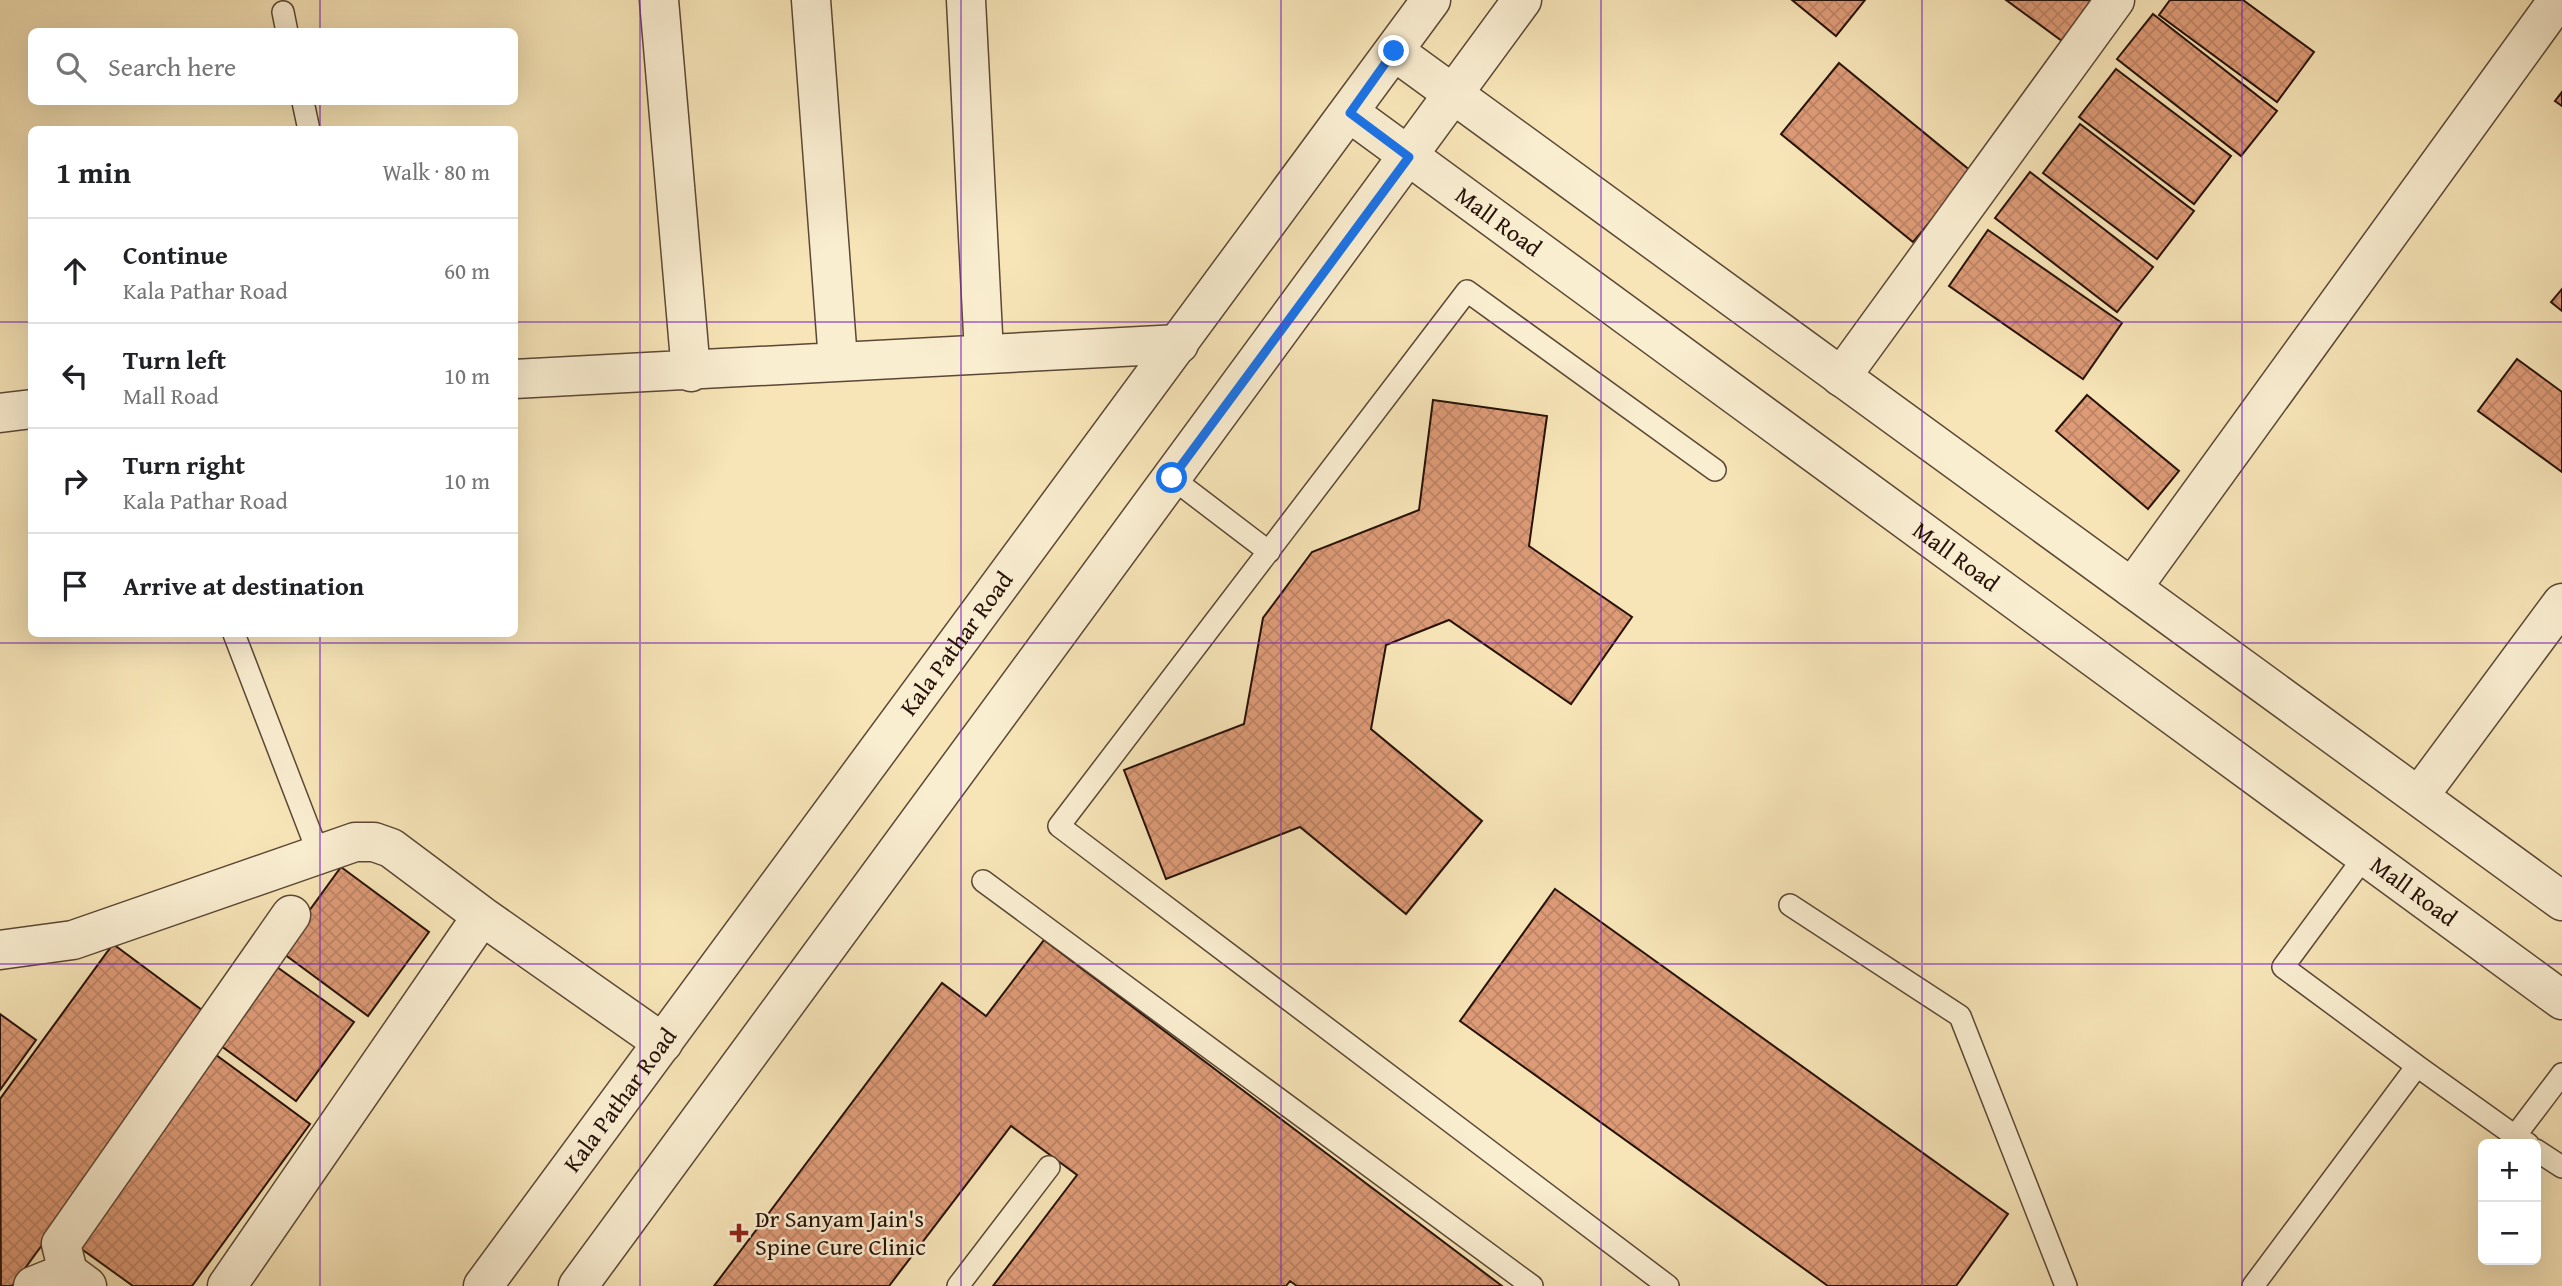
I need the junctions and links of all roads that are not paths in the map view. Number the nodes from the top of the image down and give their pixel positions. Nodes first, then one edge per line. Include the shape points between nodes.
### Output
1 (659, 0) edge
2 (811, 0) edge
3 (966, 0) edge
4 (1431, 0) edge
5 (1522, 0) edge
6 (2115, 0) edge
7 (2558, 0) edge
8 (1394, 51) junction
9 (1454, 94) junction
10 (304, 105) edge
11 (1350, 113) junction
12 (308, 126) edge
13 (1409, 157) junction
14 (1179, 344) junction
15 (984, 354) junction
16 (838, 361) junction
17 (691, 372) junction
18 (1842, 377) junction
19 (518, 379) edge
20 (28, 410) edge
21 (0, 413) edge
22 (1715, 470) dead end
23 (1172, 478) junction
24 (1269, 552) junction
25 (2132, 588) junction
26 (2562, 603) edge
27 (235, 637) edge
28 (2418, 796) junction
29 (319, 855) junction
30 (2365, 856) junction
31 (983, 881) dead end
32 (2562, 901) edge
33 (1790, 905) dead end
34 (291, 915) dead end
35 (482, 916) junction
36 (0, 950) edge
37 (2562, 1000) edge
38 (663, 1043) junction
39 (2417, 1066) junction
40 (2562, 1074) edge
41 (2520, 1139) edge
42 (2522, 1139) edge
43 (2541, 1153) edge
44 (1049, 1167) dead end
45 (2562, 1167) edge
46 (78, 1279) edge
47 (33, 1286) edge
48 (227, 1286) edge
49 (483, 1286) edge
50 (578, 1286) edge
51 (958, 1286) edge
52 (1532, 1286) edge
53 (1668, 1286) edge
54 (2066, 1286) edge
55 (2253, 1286) edge

1 - 17 street
2 - 16 street
3 - 15 street
4 - 8 street, Kala Pathar Road
5 - 9 street
6 - 18 street
7 - 25 street
8 - 9 street
8 - 11 street, Kala Pathar Road
9 - 13 street
9 - 18 street
10 - 12 lane
11 - 13 street, Mall Road
11 - 14 street, Kala Pathar Road
13 - 23 street
13 - 30 street, Mall Road
14 - 15 street
14 - 38 street, Kala Pathar Road
15 - 16 street
16 - 17 street
17 - 19 street
18 - 25 street
20 - 21 street
22 - 24 lane via 1467,291
23 - 24 lane
23 - 50 street
24 - 53 lane via 1059,826
25 - 28 street
26 - 28 street
27 - 29 lane
28 - 32 street
29 - 35 street via 355,842 391,848
29 - 36 street via 73,940
30 - 37 street, Mall Road
30 - 39 lane via 2283,967
31 - 52 lane
33 - 54 lane via 1960,1016
34 - 46 street via 61,1244
35 - 38 street
35 - 48 street
38 - 49 street, Kala Pathar Road
39 - 41 lane
39 - 55 lane
40 - 42 lane
43 - 45 lane
44 - 51 lane
46 - 47 street

